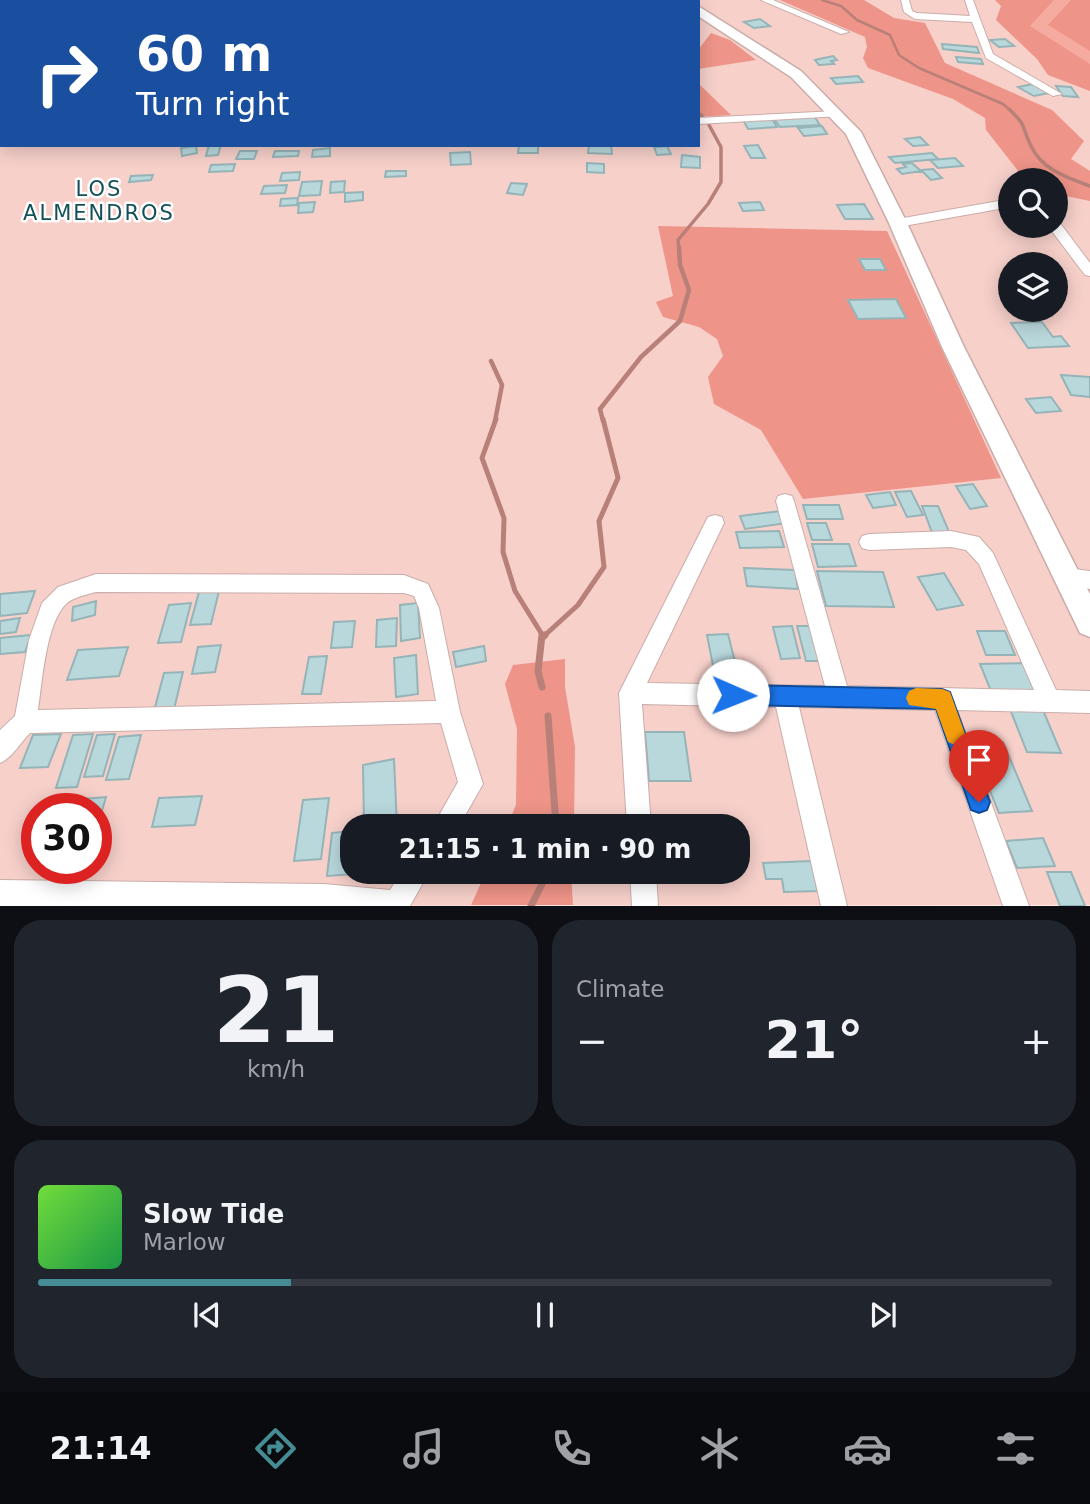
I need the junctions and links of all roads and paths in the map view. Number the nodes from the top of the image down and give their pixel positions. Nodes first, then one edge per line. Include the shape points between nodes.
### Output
1 (765, 0) edge
2 (905, 0) edge
3 (969, 0) edge
4 (700, 11) edge
5 (976, 19) junction
6 (844, 32) dead end
7 (1057, 94) dead end
8 (837, 114) junction
9 (700, 121) edge
10 (998, 205) edge
11 (898, 223) junction
12 (1064, 238) edge
13 (1090, 272) edge
14 (785, 501) dead end
15 (715, 523) dead end
16 (869, 542) dead end
17 (1067, 577) junction
18 (1090, 580) edge
19 (1090, 624) edge
20 (630, 693) junction
21 (785, 696) junction
22 (839, 696) junction
23 (942, 699) junction
24 (1049, 699) junction
25 (1090, 702) edge
26 (449, 712) junction
27 (25, 722) junction
28 (0, 751) edge
29 (452, 814) edge
30 (638, 814) edge
31 (408, 884) edge
32 (644, 884) edge
33 (0, 893) edge
34 (395, 905) edge
35 (645, 905) edge
36 (834, 905) edge
37 (1016, 905) edge

1 - 6 street
2 - 5 street via 908,12 915,16
3 - 5 street
4 - 8 main road via 796,74
5 - 7 street via 989,56
8 - 9 street
8 - 11 main road via 853,132
10 - 11 street
11 - 17 main road via 953,347
12 - 13 street
14 - 22 street
15 - 20 street
16 - 24 street via 951,539 972,543 986,559
17 - 18 street
17 - 19 main road
20 - 21 street
20 - 30 street
21 - 22 street
21 - 36 street
22 - 23 street
23 - 24 street
23 - 37 street
24 - 25 street
26 - 27 street
26 - 27 street via 429,608 421,590 404,583 96,583 72,589 55,601 44,621
26 - 29 street via 471,784
27 - 28 street
31 - 34 street
32 - 35 street
33 - 34 street via 324,897

